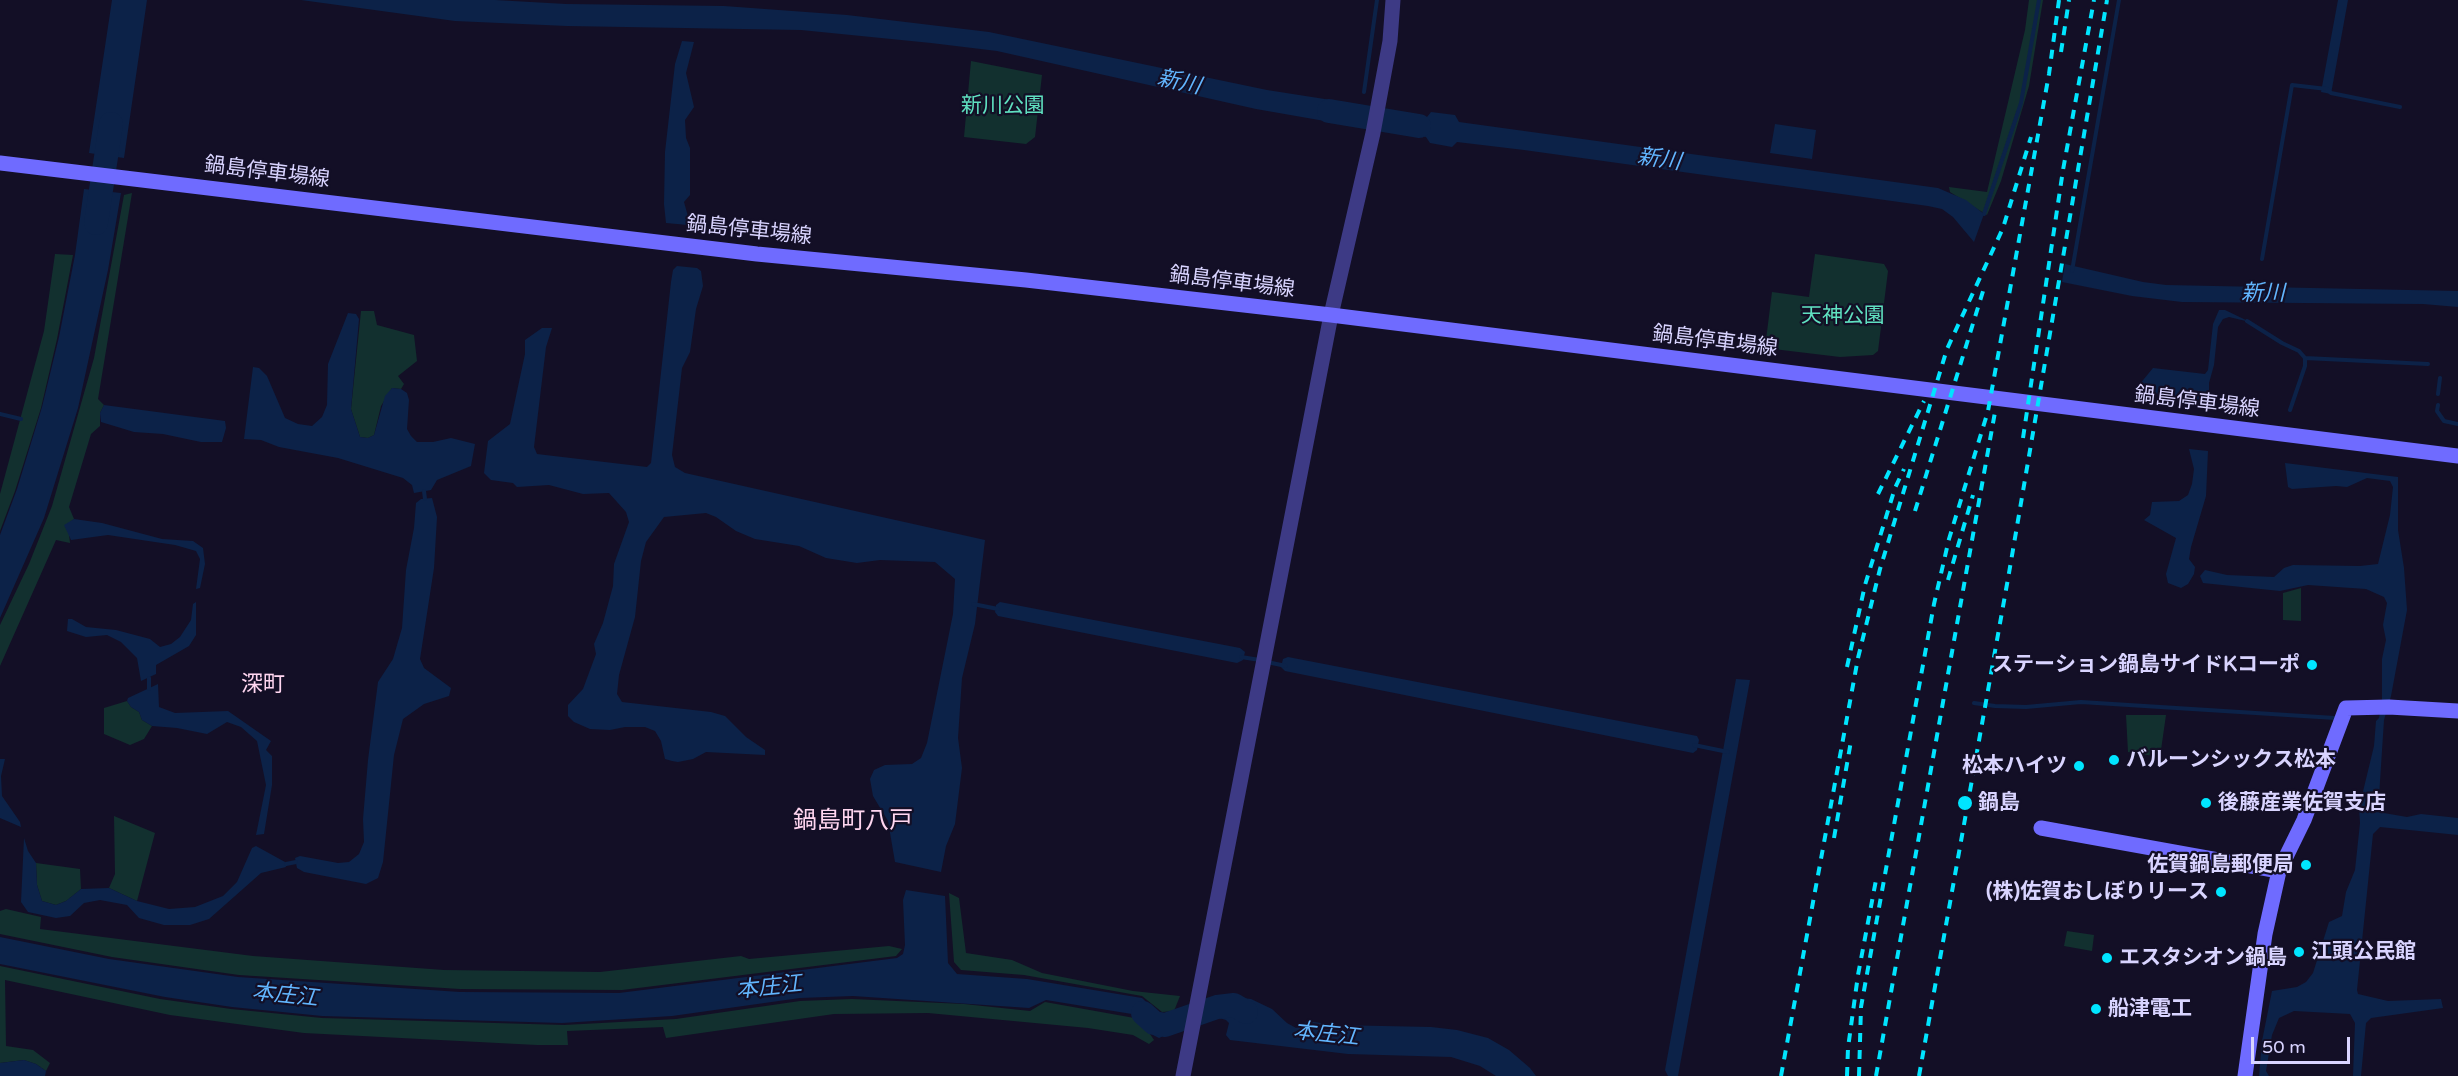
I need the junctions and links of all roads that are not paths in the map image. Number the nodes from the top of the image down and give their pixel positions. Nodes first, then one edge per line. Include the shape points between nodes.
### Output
1 (1394, 0) edge
2 (0, 163) edge
3 (1331, 315) junction
4 (2452, 456) edge
5 (2458, 711) edge
6 (2041, 828) dead end
7 (2279, 871) junction
8 (1183, 1076) edge
9 (2245, 1076) edge

1 - 3 street via 1380,99
2 - 3 main road, 鍋島停車場線 via 757,254
3 - 4 main road, 鍋島停車場線
3 - 8 street
5 - 7 main road via 2346,708 2304,820
6 - 7 main road
7 - 9 main road via 2265,934

